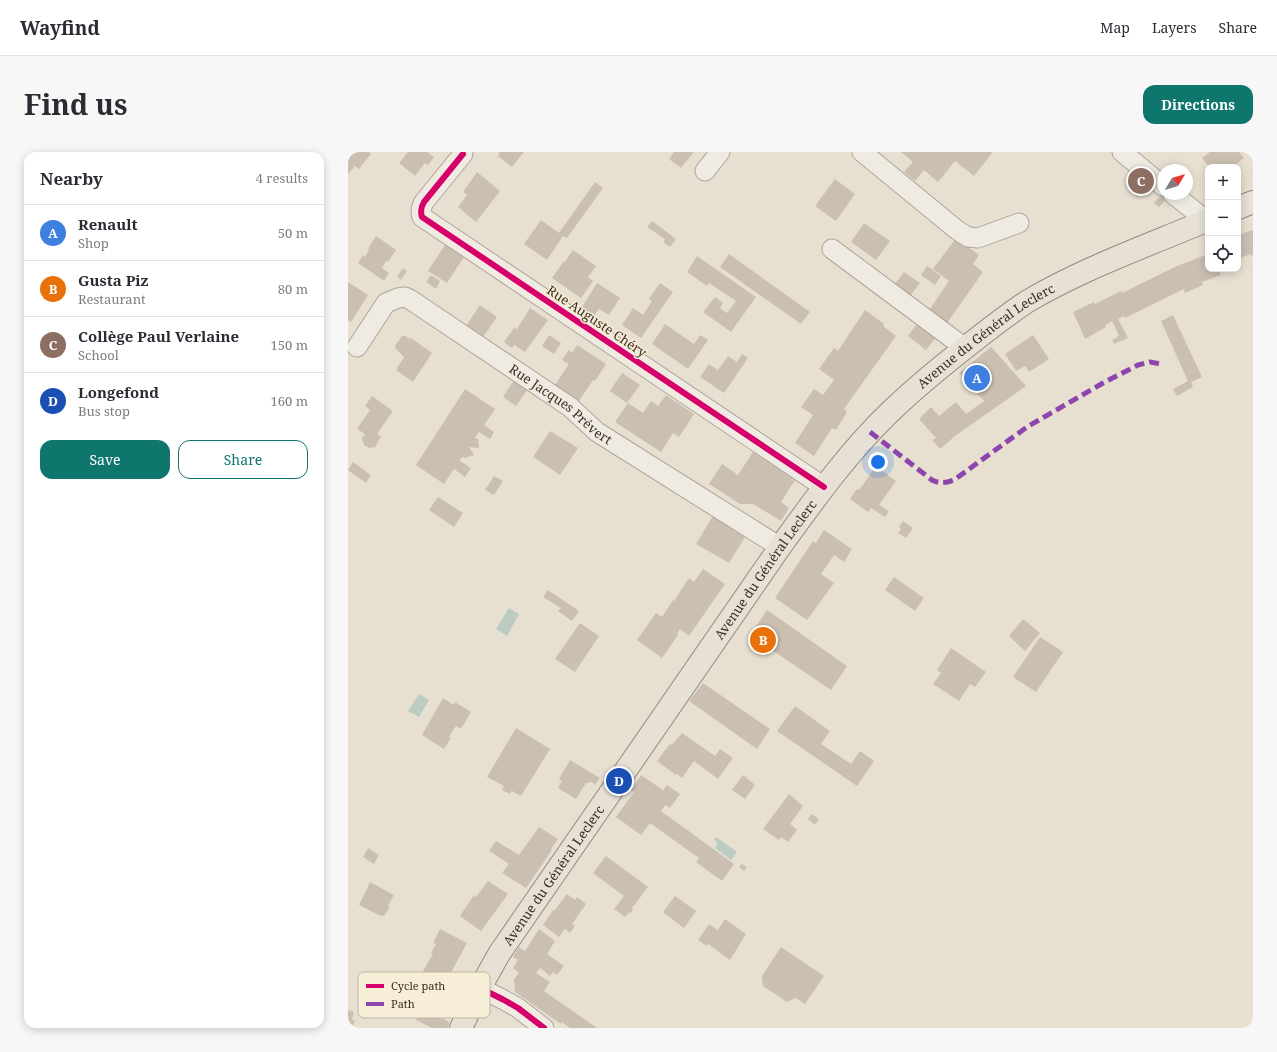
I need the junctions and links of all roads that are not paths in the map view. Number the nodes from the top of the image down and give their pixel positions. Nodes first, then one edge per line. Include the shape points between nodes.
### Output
1 (720, 152) edge
2 (862, 152) edge
3 (1122, 152) edge
4 (463, 154) dead end
5 (705, 171) dead end
6 (1157, 181) edge
7 (1181, 200) edge
8 (1253, 202) edge
9 (1241, 207) edge
10 (1205, 218) edge
11 (1205, 221) edge
12 (1019, 223) dead end
13 (832, 249) dead end
14 (357, 347) dead end
15 (965, 348) junction
16 (824, 486) junction
17 (780, 547) junction
18 (489, 972) edge
19 (490, 993) edge
20 (466, 1018) edge
21 (461, 1028) edge
22 (544, 1028) edge

1 - 5 street
2 - 12 street via 968,237 978,238
3 - 6 street
4 - 16 street, Rue Auguste Chéry via 424,202 421,207 422,217
7 - 10 street
8 - 9 main road
11 - 15 main road, Avenue du Général Leclerc via 1065,282 1028,301
13 - 15 street
14 - 17 street, Rue Jacques Prévert via 386,303 405,297 570,408 596,432
15 - 16 main road, Avenue du Général Leclerc via 891,411
16 - 17 main road, Avenue du Général Leclerc
17 - 18 main road, Avenue du Général Leclerc
19 - 22 street via 511,1004
20 - 21 main road, Avenue du Général Leclerc

